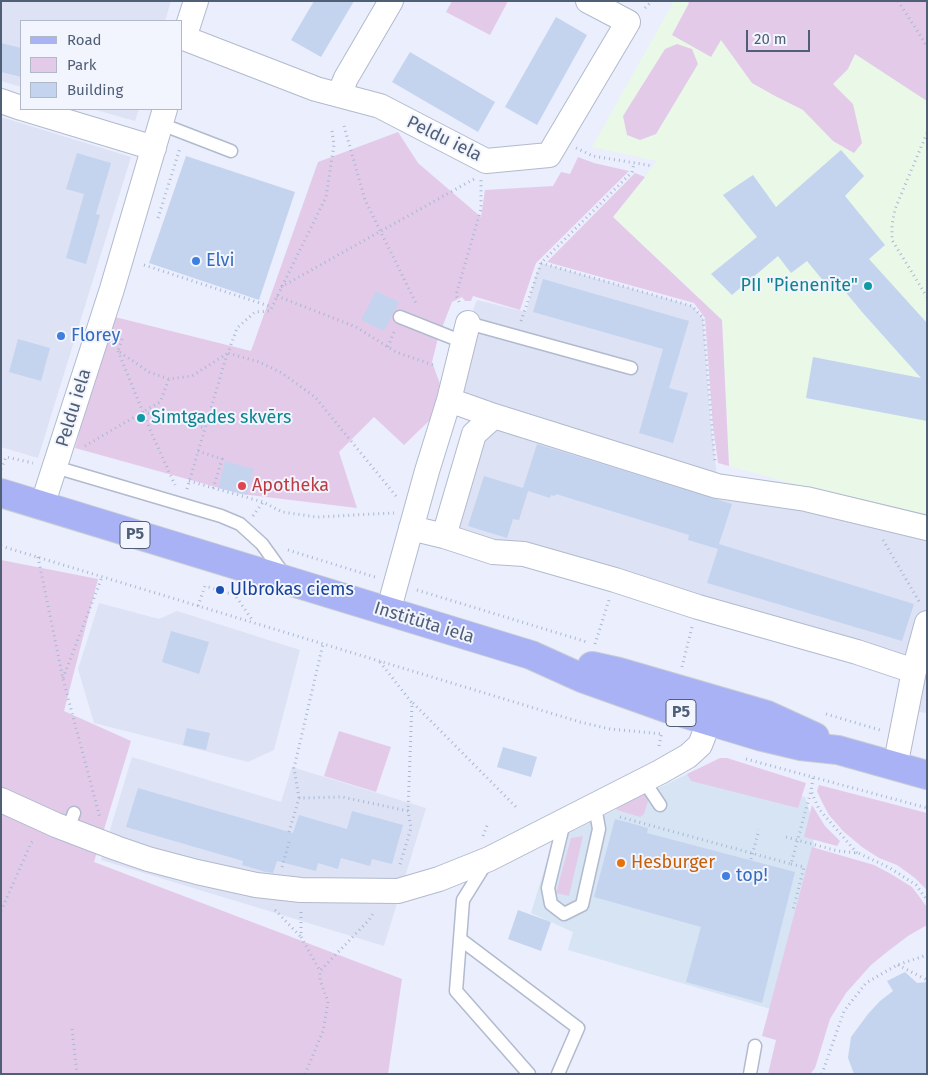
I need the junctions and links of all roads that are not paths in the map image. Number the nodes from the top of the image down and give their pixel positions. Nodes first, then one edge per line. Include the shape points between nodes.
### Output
1 (196, 1) edge
2 (390, 1) edge
3 (588, 1) edge
4 (183, 44) edge
5 (340, 95) junction
6 (1, 101) edge
7 (20, 108) edge
8 (28, 110) edge
9 (163, 116) edge
10 (154, 148) junction
11 (231, 152) dead end
12 (400, 317) dead end
13 (466, 333) junction
14 (631, 368) dead end
15 (449, 400) junction
16 (494, 416) junction
17 (51, 460) junction
18 (1, 493) edge
19 (42, 506) junction
20 (413, 521) junction
21 (927, 528) edge
22 (444, 536) junction
23 (289, 582) junction
24 (388, 612) junction
25 (924, 615) edge
26 (914, 671) junction
27 (918, 697) edge
28 (714, 711) junction
29 (895, 766) junction
30 (927, 775) edge
31 (644, 781) junction
32 (1, 800) edge
33 (660, 805) dead end
34 (605, 811) junction
35 (564, 822) junction
36 (489, 859) junction
37 (460, 940) junction
38 (756, 1046) dead end
39 (529, 1074) edge
40 (558, 1074) edge
41 (750, 1074) edge

1 - 4 street, Peldu iela
2 - 5 street via 346,78
3 - 5 street, Peldu iela via 628,22 549,155 486,161 380,106
4 - 5 street, Peldu iela
6 - 7 street
8 - 10 street
9 - 10 street, Peldu iela
9 - 11 lane
10 - 17 street, Peldu iela via 102,316
12 - 13 lane via 420,326
13 - 14 lane via 517,336
13 - 15 street
15 - 16 street
15 - 20 street
16 - 21 street via 718,486 806,499
16 - 22 street via 474,434
17 - 19 street, Peldu iela
17 - 23 lane via 240,524 262,544
18 - 19 main road, Institūta iela / P5
19 - 23 main road, Institūta iela / P5
20 - 22 street
20 - 24 street
22 - 26 street via 492,552 524,554 615,580
23 - 24 main road, Institūta iela / P5
24 - 28 main road, Institūta iela / P5 via 531,656 619,672
25 - 26 street
26 - 27 street
27 - 29 street via 901,736
28 - 29 main road, Institūta iela / P5 via 767,715 838,750
28 - 31 street via 700,745 688,756
29 - 30 main road, Institūta iela / P5
31 - 33 lane
31 - 34 street
32 - 36 street via 66,822 98,841 148,859 256,885 301,890 391,882 406,889
34 - 35 street
34 - 35 lane via 582,905 564,914 551,904 548,888
35 - 36 street
36 - 37 lane via 464,900
37 - 39 lane via 456,991
37 - 40 lane via 578,1028
38 - 41 lane

